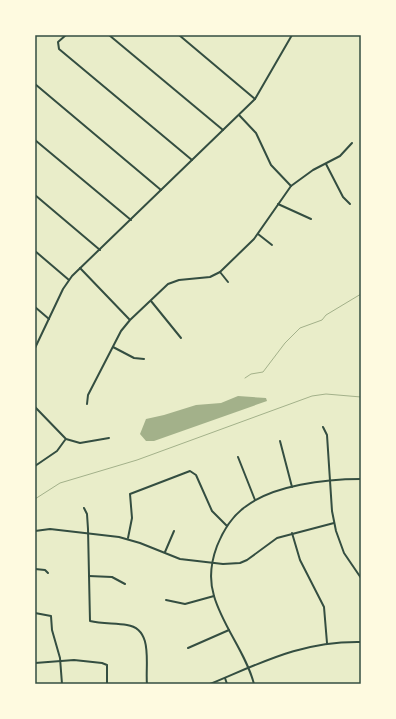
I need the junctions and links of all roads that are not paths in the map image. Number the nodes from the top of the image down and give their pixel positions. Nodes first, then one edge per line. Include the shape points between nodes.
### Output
1 (66, 35) edge
2 (109, 35) edge
3 (179, 35) edge
4 (292, 35) edge
5 (54, 44) dead end
6 (58, 45) junction
7 (35, 84) edge
8 (255, 98) junction
9 (239, 115) junction
10 (223, 130) junction
11 (35, 140) edge
12 (352, 143) dead end
13 (192, 160) junction
14 (326, 164) junction
15 (291, 186) junction
16 (161, 190) junction
17 (35, 195) edge
18 (278, 204) junction
19 (350, 204) dead end
20 (311, 219) dead end
21 (131, 220) junction
22 (258, 234) junction
23 (272, 245) dead end
24 (100, 250) junction
25 (35, 251) edge
26 (80, 268) junction
27 (220, 272) junction
28 (69, 280) junction
29 (228, 282) dead end
30 (151, 301) junction
31 (35, 307) edge
32 (49, 319) junction
33 (130, 320) junction
34 (181, 338) dead end
35 (113, 347) junction
36 (35, 348) edge
37 (144, 359) dead end
38 (87, 404) dead end
39 (35, 407) edge
40 (323, 427) dead end
41 (109, 438) dead end
42 (66, 439) junction
43 (280, 441) dead end
44 (238, 457) dead end
45 (35, 466) edge
46 (361, 479) edge
47 (331, 480) junction
48 (292, 487) junction
49 (255, 500) junction
50 (84, 508) dead end
51 (334, 523) junction
52 (226, 526) junction
53 (35, 531) edge
54 (174, 531) dead end
55 (88, 533) junction
56 (292, 534) junction
57 (128, 539) junction
58 (165, 552) junction
59 (212, 563) junction
60 (35, 569) edge
61 (48, 573) dead end
62 (89, 576) junction
63 (361, 578) edge
64 (124, 584) dead end
65 (214, 596) junction
66 (166, 600) dead end
67 (35, 613) edge
68 (229, 630) junction
69 (361, 642) edge
70 (327, 643) junction
71 (188, 648) dead end
72 (60, 661) junction
73 (35, 664) edge
74 (249, 668) junction
75 (225, 678) junction
76 (62, 684) edge
77 (107, 684) edge
78 (147, 684) edge
79 (210, 684) edge
80 (227, 684) edge
81 (254, 684) edge

1 - 6 street
2 - 10 street
3 - 8 street
4 - 8 street
5 - 6 street
6 - 13 street via 59,49
7 - 16 street
8 - 9 street
9 - 10 street
9 - 15 street via 256,133 271,165
10 - 13 street
11 - 21 street
12 - 14 street via 345,152
13 - 16 street
14 - 15 street
14 - 19 street via 343,197
15 - 18 street
16 - 21 street
17 - 24 street
18 - 20 street
18 - 22 street
21 - 24 street
22 - 23 street
22 - 27 street
24 - 26 street
25 - 28 street
26 - 28 street
26 - 33 street
27 - 29 street
27 - 30 street via 210,277 173,281
28 - 32 street
30 - 33 street
30 - 34 street
31 - 32 street
32 - 36 street
33 - 35 street
35 - 37 street via 134,358
35 - 38 street via 88,395
39 - 42 street
40 - 47 street via 327,436
41 - 42 street via 80,443
42 - 45 street via 57,451
43 - 48 street
44 - 49 street
46 - 47 street
47 - 48 street
47 - 51 street
48 - 49 street
49 - 52 street
50 - 55 street via 87,514
51 - 56 street
51 - 63 street via 344,553
52 - 57 street via 212,511 196,474 190,472 130,494 132,518
52 - 59 street
53 - 55 street via 50,529
54 - 58 street
55 - 57 street
55 - 62 street
56 - 59 street via 271,542 254,556 240,563
56 - 70 street via 300,560 324,607
57 - 58 street
58 - 59 street via 180,559
59 - 65 street via 211,581
60 - 61 street
62 - 64 street via 112,577
62 - 78 street via 90,621 130,626 140,631 146,642
65 - 66 street via 185,604
65 - 68 street
67 - 72 street via 51,616
68 - 71 street
68 - 74 street
69 - 70 street
70 - 74 street via 297,649
72 - 73 street
72 - 76 street
72 - 77 street via 74,660 106,665
74 - 75 street
74 - 81 street
75 - 79 street
75 - 80 street

